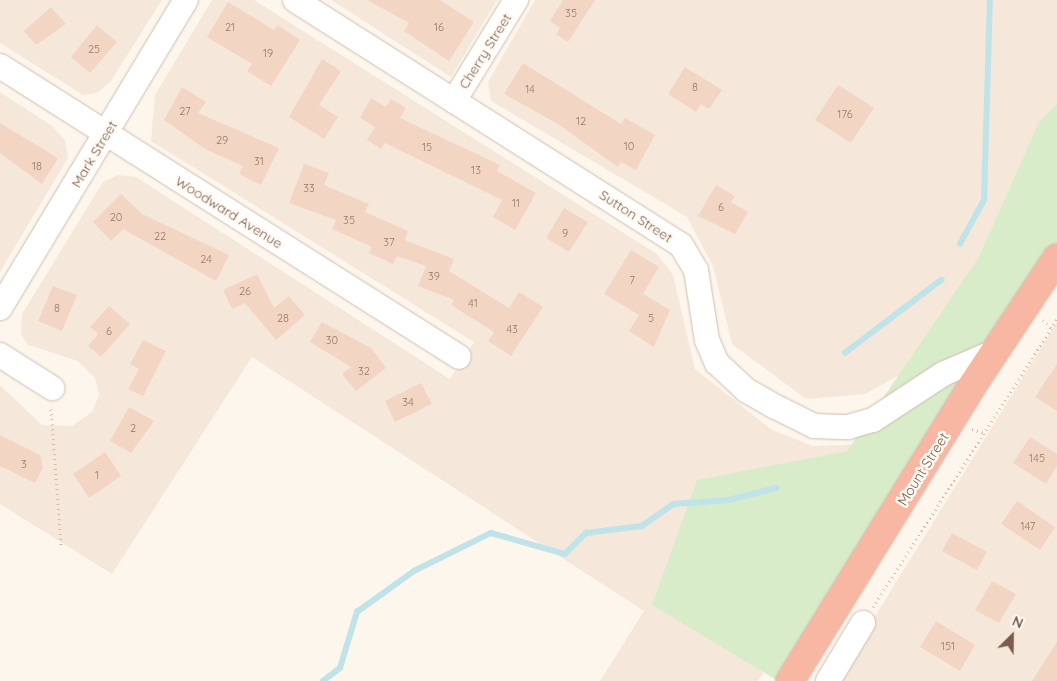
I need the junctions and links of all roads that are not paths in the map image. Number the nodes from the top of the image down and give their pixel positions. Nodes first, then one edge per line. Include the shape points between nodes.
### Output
1 (186, 0) edge
2 (295, 0) edge
3 (516, 0) edge
4 (0, 66) edge
5 (454, 101) junction
6 (106, 134) junction
7 (1057, 258) edge
8 (0, 308) edge
9 (994, 352) junction
10 (0, 355) edge
11 (459, 357) dead end
12 (52, 388) road end
13 (863, 624) road end
14 (790, 681) edge
15 (828, 681) edge

1 - 6 street, Mark Street
2 - 5 street, Sutton Street
3 - 5 street, Cherry Street
4 - 6 street, Woodward Avenue
5 - 9 street, Sutton Street via 681,246 696,270 707,340 716,363 746,390 814,426 848,427 873,420 943,374
6 - 8 street, Mark Street
6 - 11 street, Woodward Avenue
7 - 9 highway, Mount Street
9 - 14 highway, Mount Street
10 - 12 street
13 - 15 street

